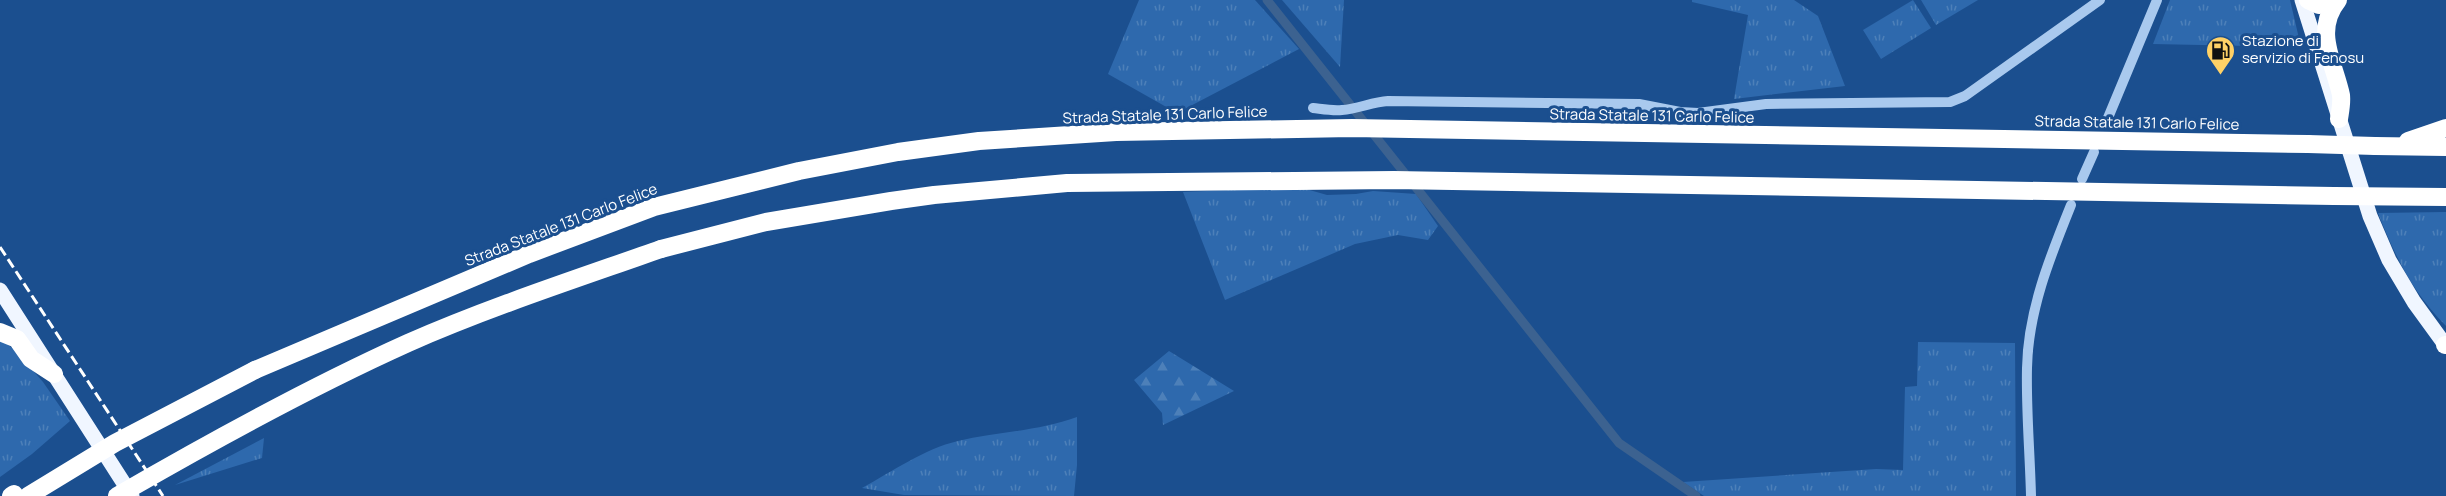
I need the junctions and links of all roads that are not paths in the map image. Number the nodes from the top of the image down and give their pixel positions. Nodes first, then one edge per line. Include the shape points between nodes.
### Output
1 (2100, 0) edge
2 (2157, 0) edge
3 (2302, 0) edge
4 (2308, 0) edge
5 (2338, 1) edge
6 (1313, 108) dead end
7 (2339, 119) junction
8 (2105, 125) dead end
9 (2446, 128) edge
10 (2395, 146) junction
11 (2446, 147) edge
12 (2094, 152) dead end
13 (2082, 179) dead end
14 (2446, 197) edge
15 (2071, 206) dead end
16 (0, 290) edge
17 (0, 332) edge
18 (2446, 345) edge
19 (54, 374) junction
20 (268, 411) junction
21 (18, 496) edge
22 (117, 496) edge
23 (133, 496) edge
24 (2031, 496) edge

1 - 6 street via 1965,96 1950,102 1766,104 1698,113 1640,104 1389,101 1341,111
2 - 8 street
3 - 7 main road
4 - 5 highway via 2319,5
5 - 7 highway via 2331,8 2325,28 2341,98
7 - 18 main road via 2370,216 2389,260
9 - 10 highway
10 - 11 highway
10 - 21 highway, Strada Statale 131 Carlo Felice, bridge via 1352,128 1116,132 979,141 898,152 810,168 654,207 529,254 255,370 115,443 66,464
12 - 13 street
14 - 20 highway, bridge via 1394,180 1067,183 946,194 766,222 661,249 492,308
15 - 24 street via 2045,273 2030,338 2027,367
16 - 19 main road
17 - 19 highway via 17,339 31,359
19 - 23 main road
20 - 22 highway, bridge
20 - 23 highway, bridge via 244,432

